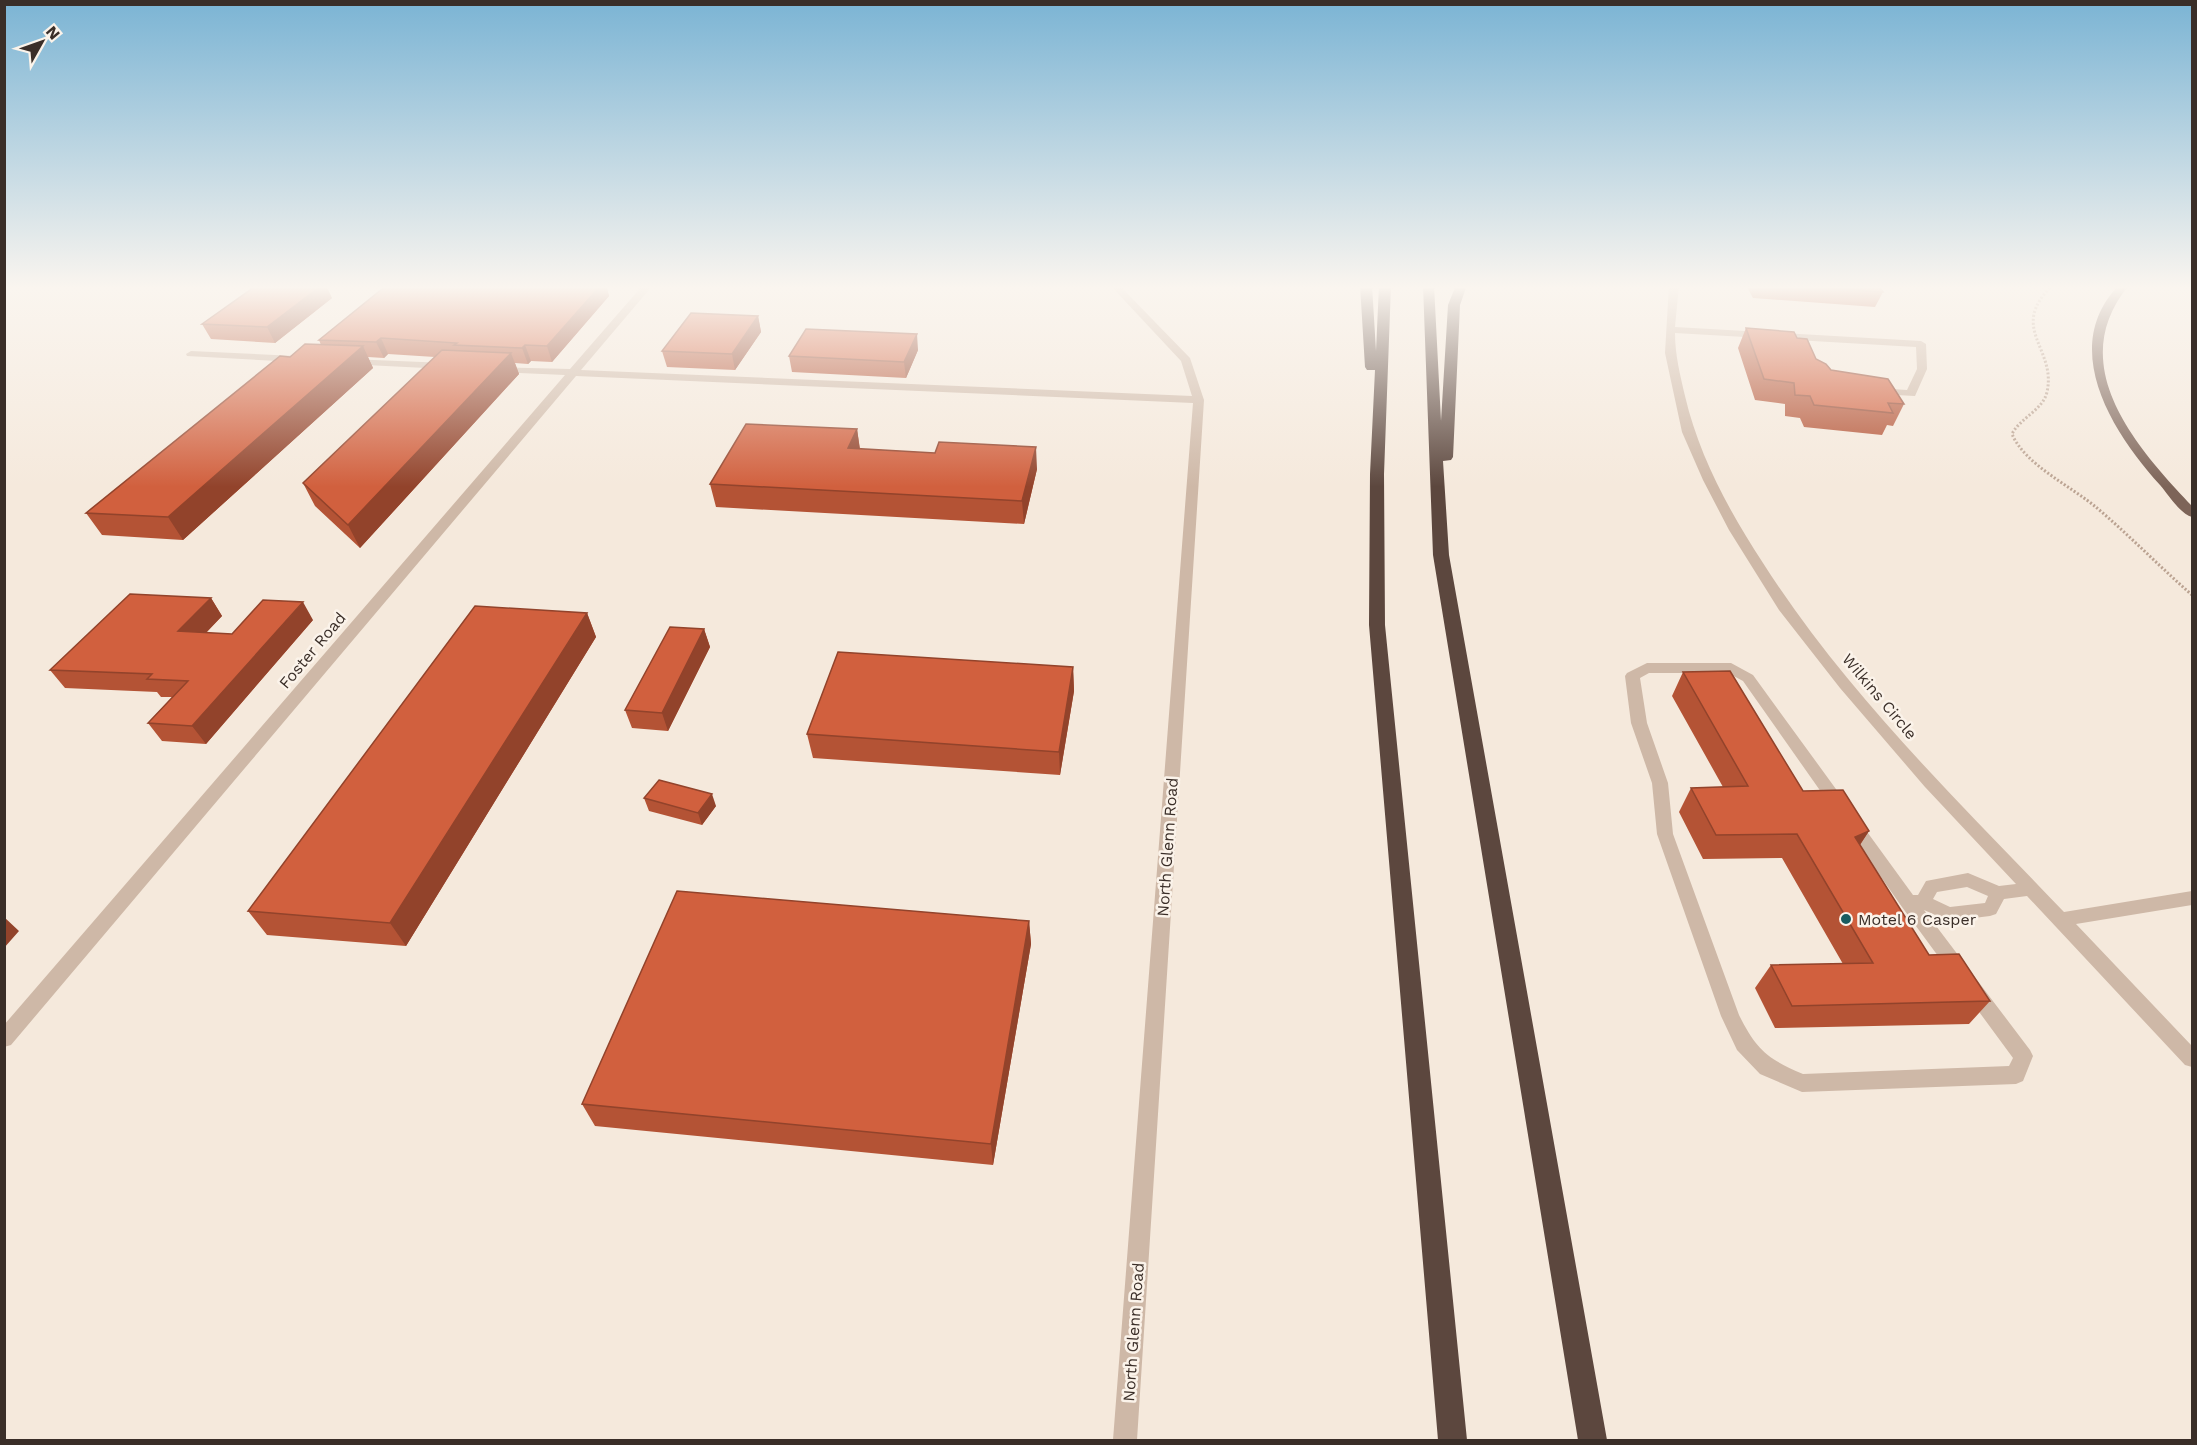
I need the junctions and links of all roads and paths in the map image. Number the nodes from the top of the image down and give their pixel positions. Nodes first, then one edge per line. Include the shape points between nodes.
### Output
1 (589, 352) edge
2 (1179, 352) edge
3 (1370, 352) edge
4 (1382, 352) edge
5 (1431, 352) edge
6 (1452, 352) edge
7 (1670, 352) edge
8 (1921, 352) edge
9 (2040, 352) edge
10 (2096, 352) edge
11 (191, 354) dead end
12 (310, 360) edge
13 (334, 361) edge
14 (453, 367) edge
15 (489, 368) edge
16 (572, 372) junction
17 (1868, 390) edge
18 (1199, 400) junction
19 (1377, 474) junction
20 (2193, 513) edge
21 (1441, 555) junction
22 (2193, 595) edge
23 (2031, 889) junction
24 (1998, 893) junction
25 (2193, 898) edge
26 (1916, 902) junction
27 (2060, 920) junction
28 (4, 1039) edge
29 (2193, 1059) edge
30 (1125, 1440) edge
31 (1453, 1440) edge
32 (1593, 1440) edge

1 - 16 street, Foster Road
2 - 18 street, North Glenn Road via 1186,360
3 - 19 highway
4 - 19 highway
5 - 21 highway
6 - 21 highway
7 - 23 street, Wilkins Circle via 1688,432 1709,480 1735,530 1784,607 1853,694
8 - 17 street via 1922,369 1911,394
9 - 22 path via 2048,380 2045,400 2017,424 2012,434 2016,446 2027,459 2098,507
10 - 20 main road via 2103,384 2122,428 2141,456
11 - 12 street
13 - 14 street
15 - 16 street
16 - 18 street
16 - 28 street, Foster Road
18 - 30 street, North Glenn Road
19 - 31 highway via 1377,625
21 - 32 highway
23 - 24 street
23 - 27 street, Wilkins Circle
24 - 26 street via 1968,880 1932,886
24 - 26 street via 1990,909 1949,914
25 - 27 street
26 - 26 street via 1748,678 1731,668 1647,668 1632,676 1639,723 1660,783 1665,834 1730,1016 1744,1044 1767,1068 1802,1083 2016,1075 2023,1056
27 - 29 street, Wilkins Circle

